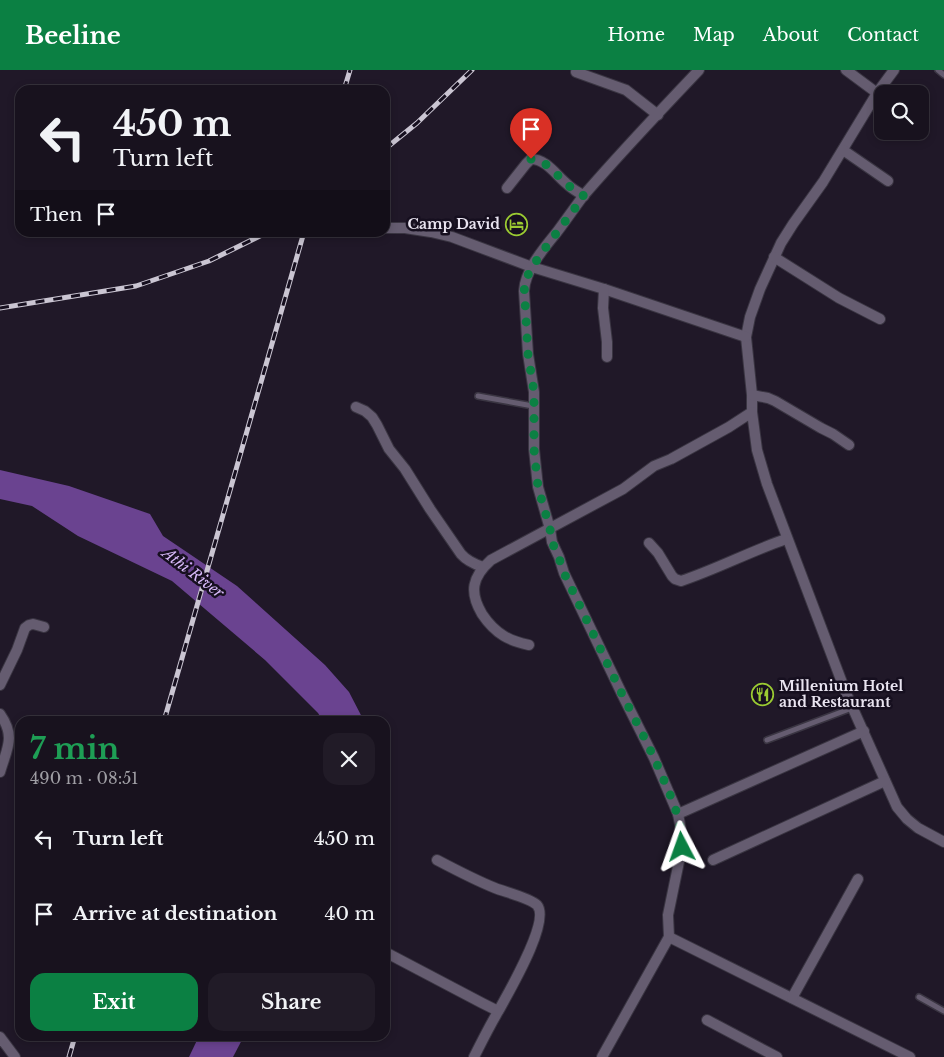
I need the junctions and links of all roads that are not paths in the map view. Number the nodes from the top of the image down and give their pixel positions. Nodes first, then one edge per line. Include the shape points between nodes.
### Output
1 (699, 70) edge
2 (846, 70) edge
3 (894, 70) edge
4 (938, 70) edge
5 (576, 72) dead end
6 (944, 75) edge
7 (883, 85) edge
8 (874, 91) edge
9 (874, 98) edge
10 (658, 114) junction
11 (843, 150) junction
12 (888, 181) dead end
13 (507, 188) dead end
14 (584, 196) junction
15 (390, 228) edge
16 (774, 257) junction
17 (532, 267) junction
18 (604, 289) junction
19 (880, 319) dead end
20 (746, 338) junction
21 (606, 357) dead end
22 (752, 395) junction
23 (478, 396) dead end
24 (534, 406) junction
25 (356, 407) dead end
26 (752, 412) junction
27 (850, 445) dead end
28 (550, 529) junction
29 (786, 538) junction
30 (649, 543) dead end
31 (483, 567) junction
32 (44, 627) dead end
33 (529, 645) dead end
34 (0, 685) edge
35 (853, 708) junction
36 (0, 714) edge
37 (864, 731) junction
38 (767, 740) dead end
39 (0, 772) edge
40 (885, 781) junction
41 (678, 814) junction
42 (944, 842) edge
43 (437, 860) dead end
44 (713, 860) dead end
45 (858, 879) dead end
46 (669, 937) junction
47 (390, 955) edge
48 (919, 997) dead end
49 (792, 998) junction
50 (498, 1010) junction
51 (944, 1011) edge
52 (707, 1020) dead end
53 (0, 1037) edge
54 (896, 1054) edge
55 (15, 1057) edge
56 (474, 1057) edge
57 (602, 1057) edge
58 (777, 1057) edge
59 (910, 1057) edge

1 - 10 street
2 - 8 street
3 - 7 street
4 - 6 lane
5 - 10 street via 626,90
9 - 11 street
10 - 14 street
11 - 12 street
11 - 16 street
13 - 14 street via 531,159 538,159
14 - 17 street
15 - 17 street via 452,237
16 - 19 street via 839,298
16 - 20 street via 760,288
17 - 18 street
17 - 24 street via 524,283 524,292
18 - 20 street
18 - 21 street
20 - 22 street
22 - 26 street
22 - 27 street via 775,401
23 - 24 lane
24 - 28 street via 538,487
25 - 31 street via 372,417 389,448 461,554
26 - 28 street
26 - 29 street via 766,484
28 - 31 street
28 - 41 street via 564,573
29 - 30 street via 682,580 672,576
29 - 35 street
31 - 33 street via 474,589 479,609 492,628 503,636
32 - 34 street via 34,624 25,628
35 - 37 street
35 - 38 lane
36 - 39 street via 10,737
37 - 40 street
37 - 41 street
40 - 42 street via 897,807 907,819
40 - 44 street
41 - 46 street via 682,847 668,916
43 - 50 street via 536,904 539,909 540,919 530,950
45 - 49 street
46 - 49 street
46 - 57 street
47 - 50 street
48 - 51 lane
49 - 54 street
50 - 56 street
52 - 58 street
53 - 55 street
54 - 59 street

